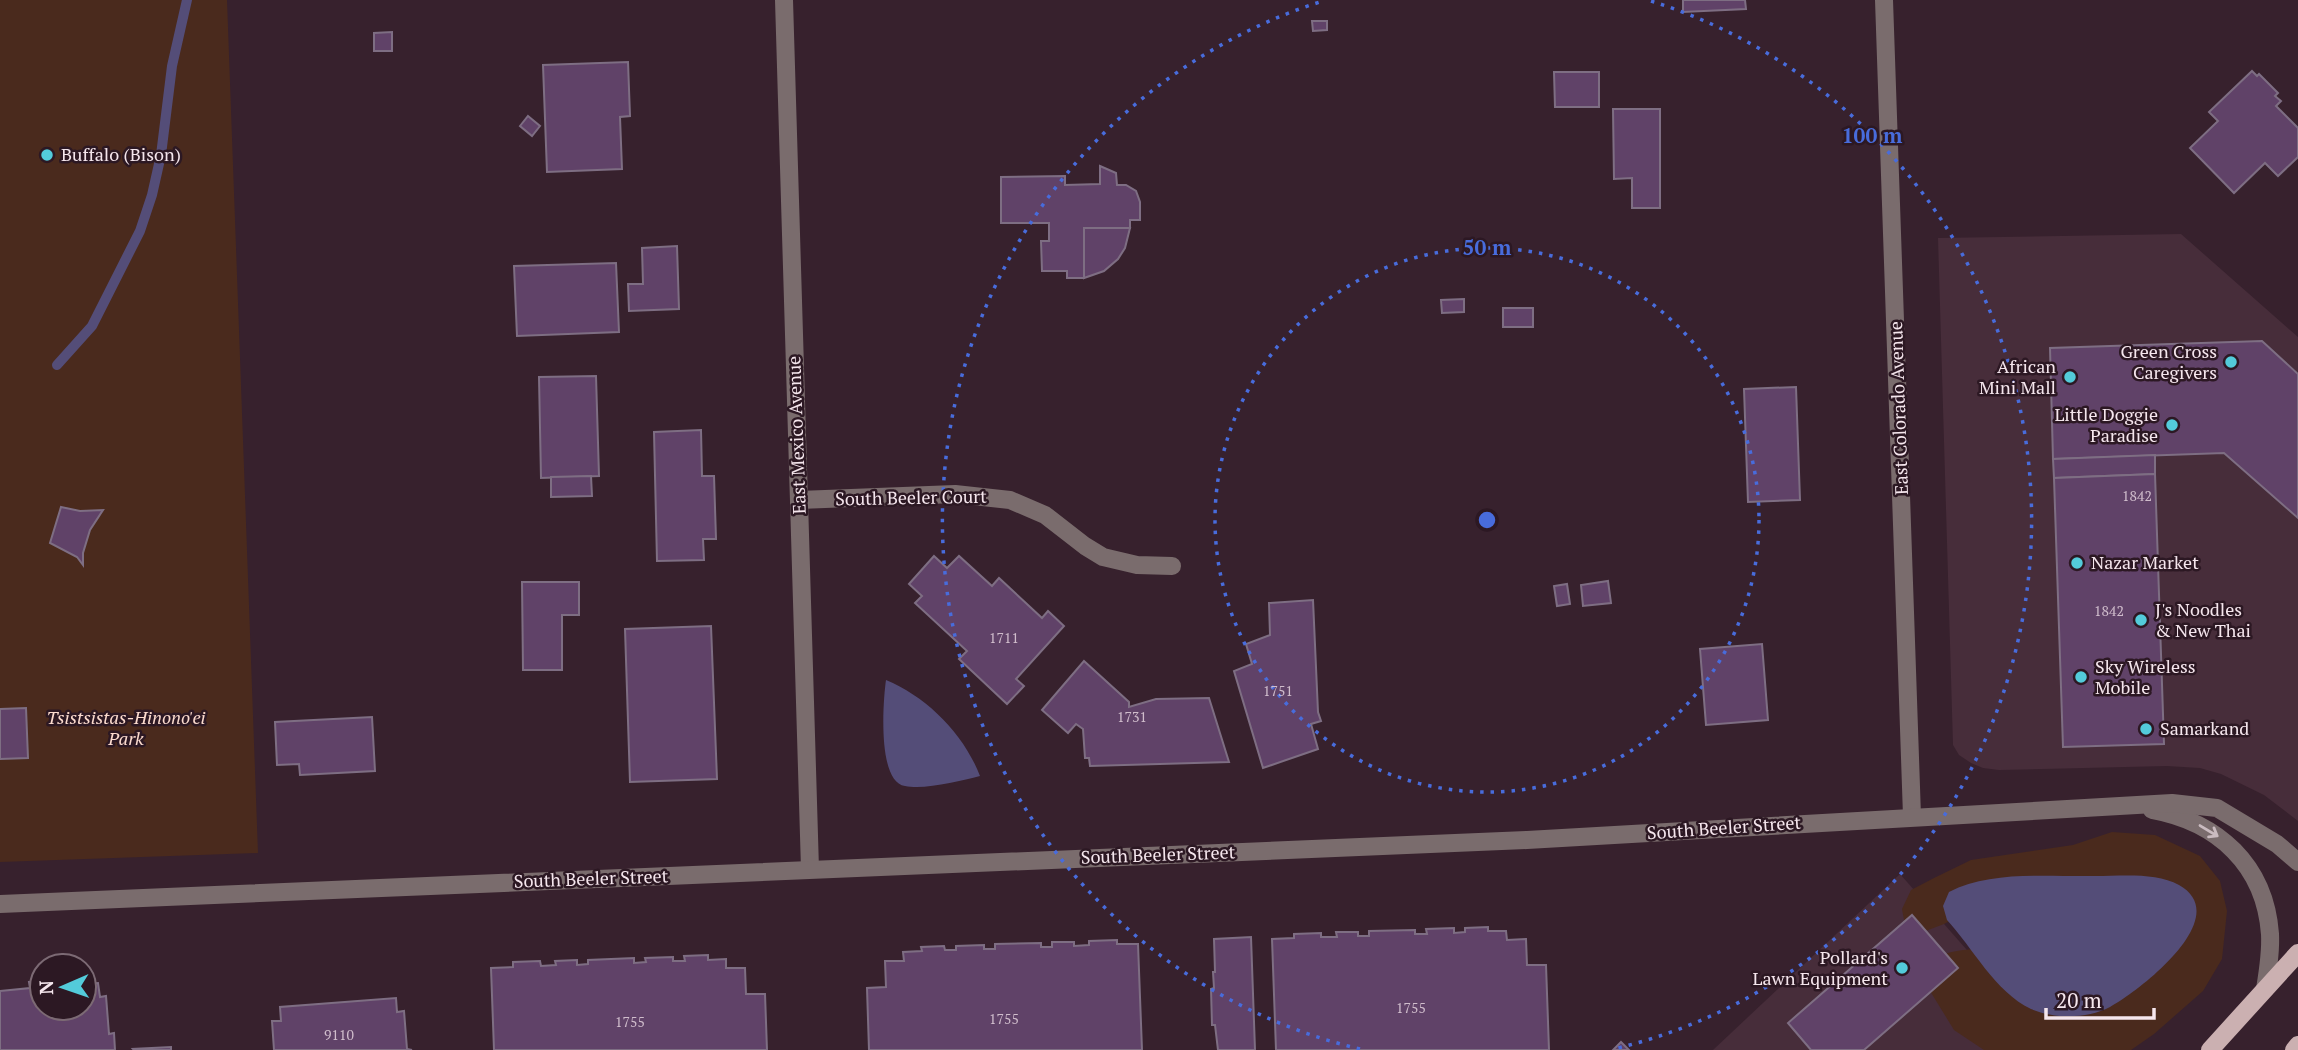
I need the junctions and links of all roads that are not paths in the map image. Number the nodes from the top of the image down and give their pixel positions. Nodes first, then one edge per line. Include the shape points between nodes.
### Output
1 (784, 0) edge
2 (1884, 0) edge
3 (799, 500) junction
4 (1172, 566) dead end
5 (2121, 805) junction
6 (1912, 816) junction
7 (2298, 862) edge
8 (810, 869) junction
9 (0, 904) edge
10 (2298, 953) edge
11 (2265, 989) junction
12 (2298, 1045) edge
13 (2210, 1050) edge
14 (2294, 1050) edge

1 - 3 street, East Mexico Avenue
2 - 6 street, East Colorado Avenue
3 - 4 street, South Beeler Court via 955,494 1010,500 1045,515 1103,556 1137,565
3 - 8 street, East Mexico Avenue
5 - 6 street, South Beeler Street
5 - 7 street, South Beeler Street via 2172,803 2217,808
5 -> 11 street via 2195,823 2242,858 2259,889 2268,924
6 - 8 street, South Beeler Street via 1527,840
8 - 9 street, South Beeler Street
10 - 11 main road
11 - 13 main road
12 - 14 main road

